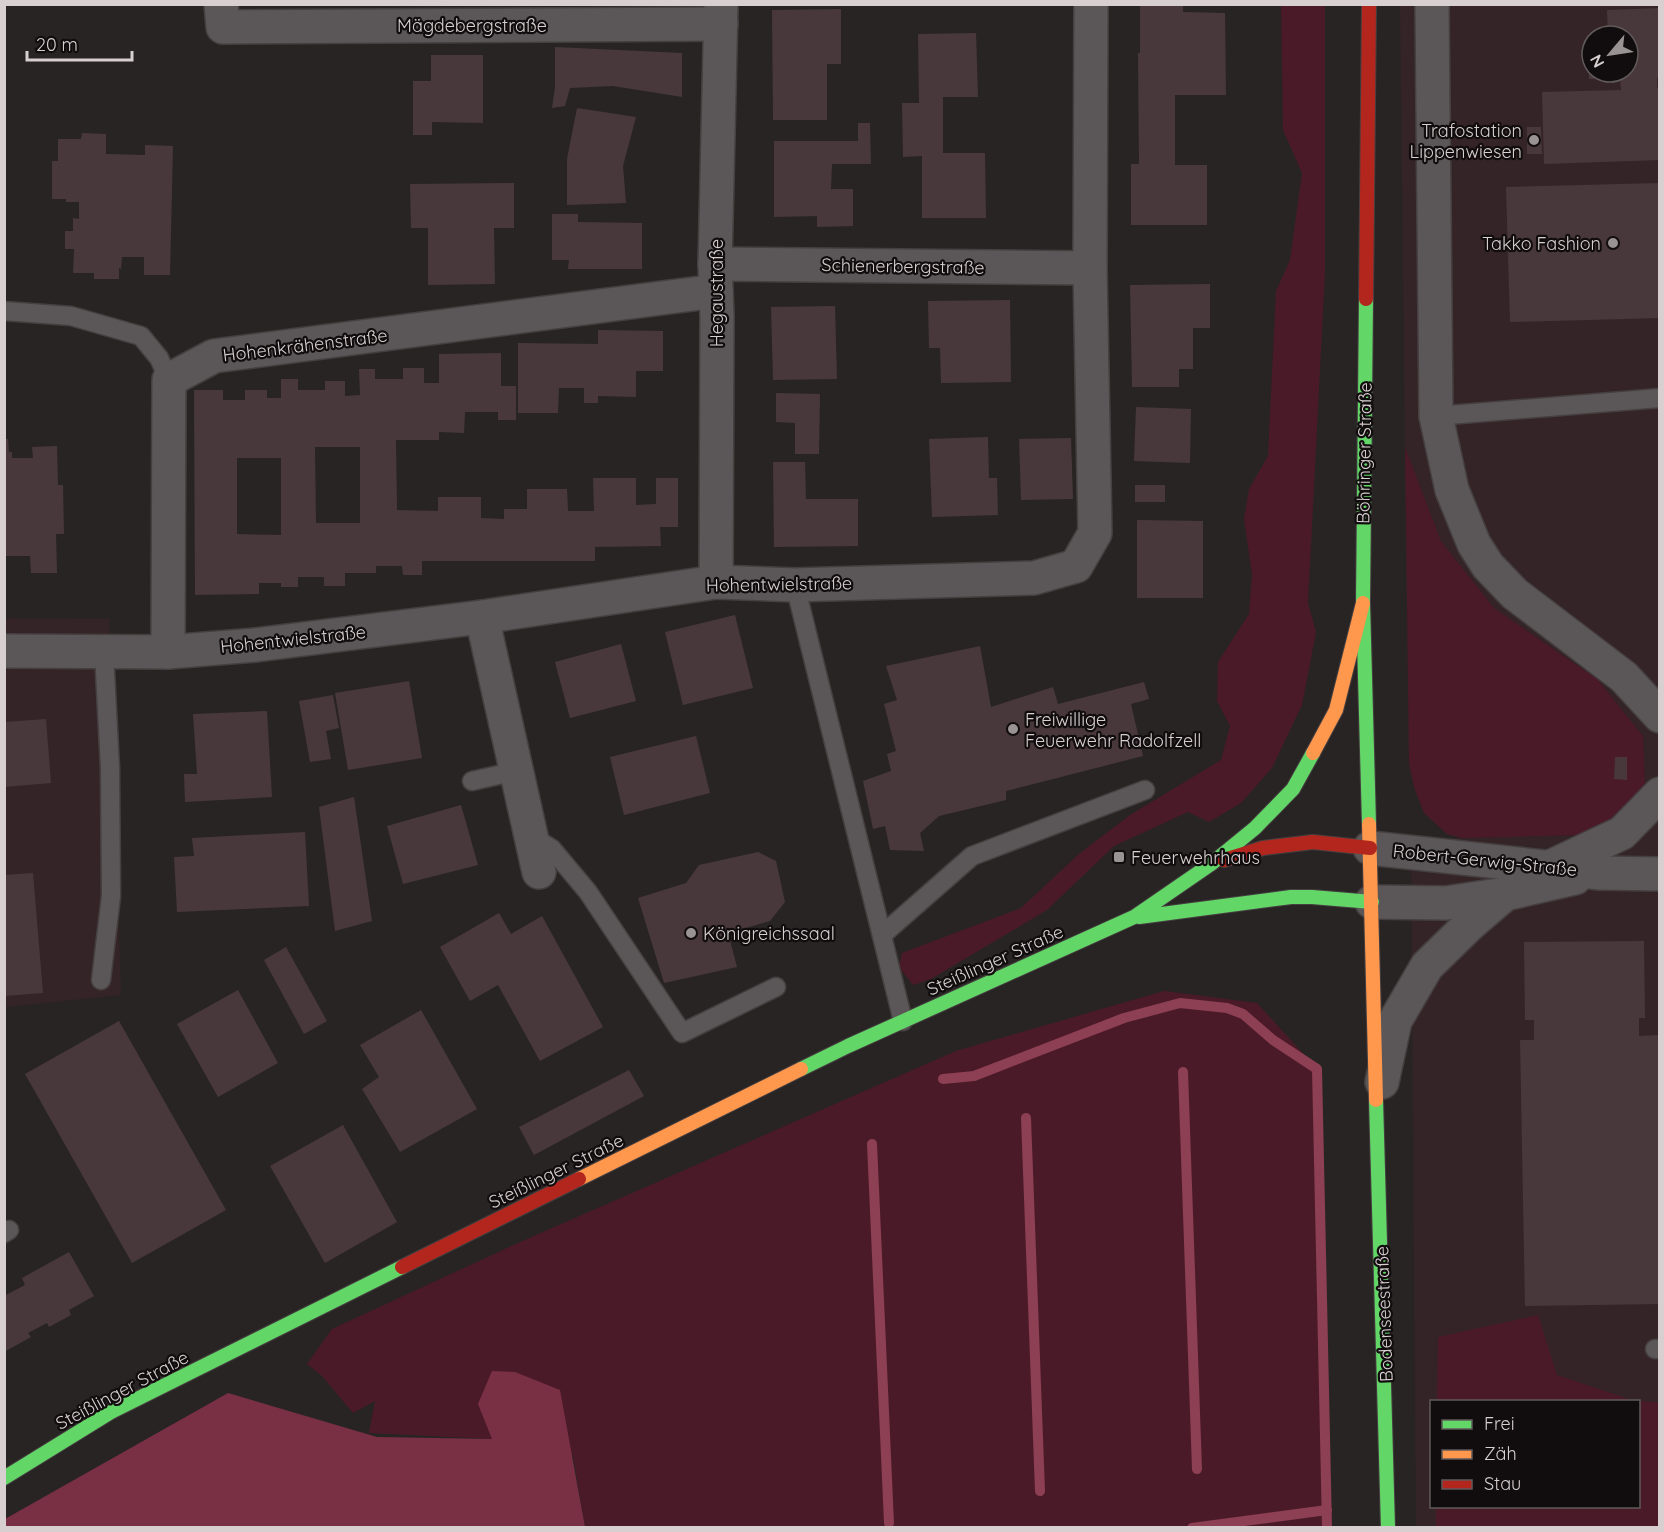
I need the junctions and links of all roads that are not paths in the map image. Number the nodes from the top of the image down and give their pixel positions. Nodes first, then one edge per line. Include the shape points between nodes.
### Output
1 (1090, 4) edge
2 (1369, 4) edge
3 (1432, 4) edge
4 (721, 14) edge
5 (222, 16) edge
6 (1090, 268) junction
7 (716, 278) junction
8 (4, 311) edge
9 (169, 380) junction
10 (1659, 398) edge
11 (1436, 416) junction
12 (716, 582) junction
13 (795, 585) junction
14 (1363, 603) junction
15 (482, 617) junction
16 (4, 651) edge
17 (104, 652) junction
18 (168, 652) junction
19 (1659, 716) edge
20 (516, 771) junction
21 (472, 781) dead end
22 (1146, 790) dead end
23 (1659, 794) edge
24 (531, 836) junction
25 (1370, 848) junction
26 (1211, 864) junction
27 (1550, 867) junction
28 (539, 872) dead end
29 (1600, 873) junction
30 (1659, 874) edge
31 (1505, 894) junction
32 (1372, 902) junction
33 (1134, 917) junction
34 (882, 935) junction
35 (101, 980) dead end
36 (776, 987) dead end
37 (903, 1021) junction
38 (1378, 1101) junction
39 (4, 1478) edge
40 (1388, 1527) edge

1 - 6 street
2 - 14 street, Böhringer Straße
3 - 11 street
4 - 5 street, Mägdebergstraße
4 - 7 street, Hegaustraße
6 - 7 street, Schienerbergstraße
6 - 13 street, Hohentwielstraße via 1095,533 1076,566 1035,578
7 - 9 street, Hohenkrähenstraße via 214,356
7 - 12 street, Hegaustraße
8 - 9 lane via 71,316 141,336 159,358
9 - 18 street
10 - 11 lane
11 - 19 street via 1452,490 1488,567 1515,594 1624,677
12 - 13 street, Hohentwielstraße
12 - 15 street, Hohentwielstraße
13 - 34 lane
14 - 25 street, Böhringer Straße
14 - 26 street via 1336,710 1293,789 1255,828
15 - 18 street, Hohentwielstraße
15 - 20 street
16 - 17 street, Hohentwielstraße
17 - 18 street, Hohentwielstraße
17 - 35 lane via 111,896
20 - 21 lane
20 - 24 street
22 - 34 lane via 972,856
23 - 27 street via 1622,833
24 - 28 street
24 - 36 lane via 552,849 588,892 682,1033
25 - 26 street via 1313,842 1263,848
25 - 27 street, Robert-Gerwig-Straße
25 - 32 street, Böhringer Straße
26 - 33 street
27 - 29 street, Robert-Gerwig-Straße
29 - 30 street, Robert-Gerwig-Straße
29 - 31 street, Robert-Gerwig-Straße
31 - 32 street, Robert-Gerwig-Straße via 1446,903
31 - 38 street, Bodenseestraße via 1427,966 1395,1021
32 - 33 street via 1291,897
32 - 38 street, Bodenseestraße
33 - 37 street, Steißlinger Straße
34 - 37 lane
37 - 39 street, Steißlinger Straße via 111,1412
38 - 40 street, Bodenseestraße

